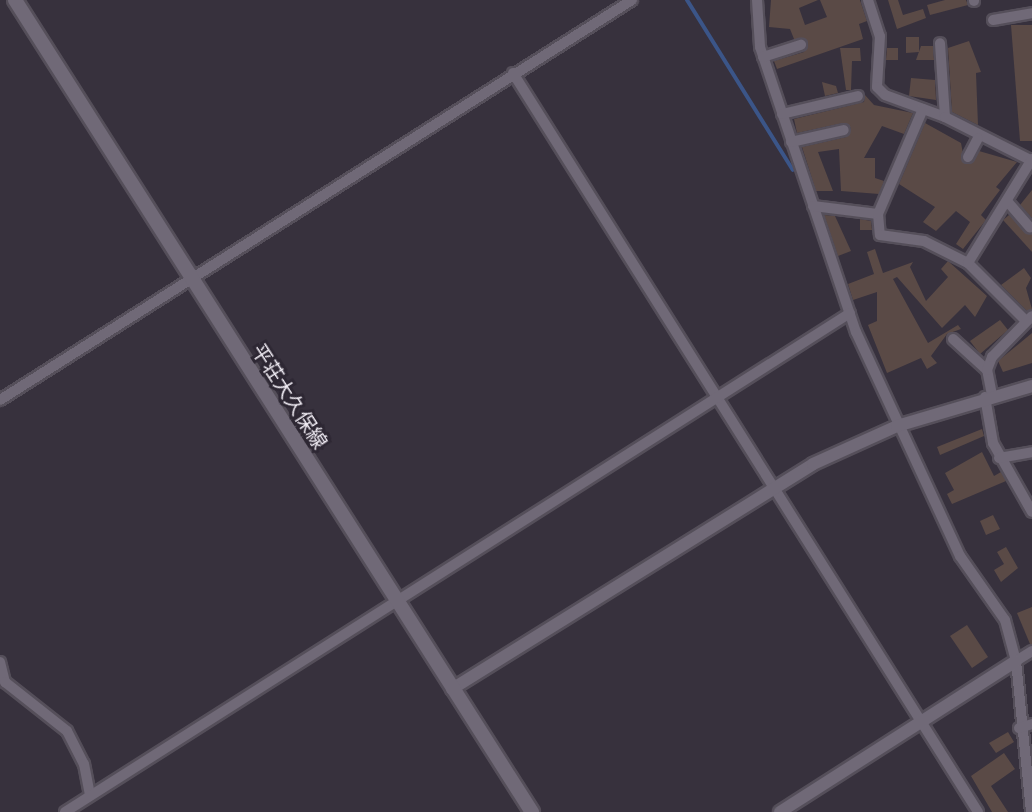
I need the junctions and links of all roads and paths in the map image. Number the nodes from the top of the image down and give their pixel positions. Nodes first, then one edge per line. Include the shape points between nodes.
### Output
1 (15, 0) edge
2 (632, 0) edge
3 (757, 0) edge
4 (868, 0) edge
5 (1032, 13) edge
6 (993, 20) dead end
7 (940, 43) dead end
8 (801, 45) dead end
9 (763, 57) junction
10 (513, 73) junction
11 (858, 96) dead end
12 (923, 109) junction
13 (782, 114) junction
14 (945, 117) junction
15 (844, 130) dead end
16 (978, 138) junction
17 (791, 142) junction
18 (968, 157) dead end
19 (1031, 159) edge
20 (1007, 201) junction
21 (813, 206) junction
22 (878, 214) junction
23 (1030, 227) dead end
24 (968, 263) junction
25 (190, 278) junction
26 (850, 313) junction
27 (1028, 318) edge
28 (953, 339) dead end
29 (987, 370) junction
30 (1032, 386) edge
31 (717, 396) junction
32 (988, 396) junction
33 (0, 400) edge
34 (897, 426) junction
35 (1032, 452) edge
36 (999, 458) junction
37 (776, 486) junction
38 (1032, 511) edge
39 (397, 598) junction
40 (1032, 651) edge
41 (1016, 661) junction
42 (0, 662) edge
43 (2, 675) edge
44 (452, 689) junction
45 (921, 723) junction
46 (1032, 724) edge
47 (1019, 728) junction
48 (90, 795) junction
49 (77, 808) edge
50 (64, 812) edge
51 (532, 812) edge
52 (780, 812) edge
53 (978, 812) edge
54 (1031, 812) edge

1 - 25 main road, 平荘大久保線
2 - 10 street
3 - 9 street
4 - 12 street via 880,36 877,87 885,95
5 - 6 street
7 - 14 street
8 - 9 street
9 - 13 street
10 - 25 street
10 - 31 street
11 - 13 street
12 - 14 street
12 - 22 street
13 - 17 street
14 - 16 street
15 - 17 street
16 - 18 street
16 - 19 street via 1000,142
17 - 21 street
19 - 20 street
20 - 23 street
20 - 24 street
21 - 22 street
21 - 26 street
22 - 24 street via 880,236 924,241
24 - 27 street
25 - 33 street
25 - 39 main road, 平荘大久保線
26 - 31 street
26 - 34 street
27 - 29 street
28 - 29 street
29 - 32 street
30 - 32 street
31 - 37 street
31 - 39 street
32 - 34 street
32 - 36 street
34 - 37 street
34 - 41 street via 960,556 1005,620
35 - 36 street
36 - 38 street
37 - 44 street
37 - 45 street
39 - 44 main road, 平荘大久保線
39 - 48 street
40 - 41 street
41 - 45 street
41 - 47 street
42 - 43 street
43 - 48 street via 29,706 67,731 84,764
44 - 51 main road, 平荘大久保線
45 - 52 street
45 - 53 street
46 - 47 street
47 - 54 street
48 - 49 street
49 - 50 street

